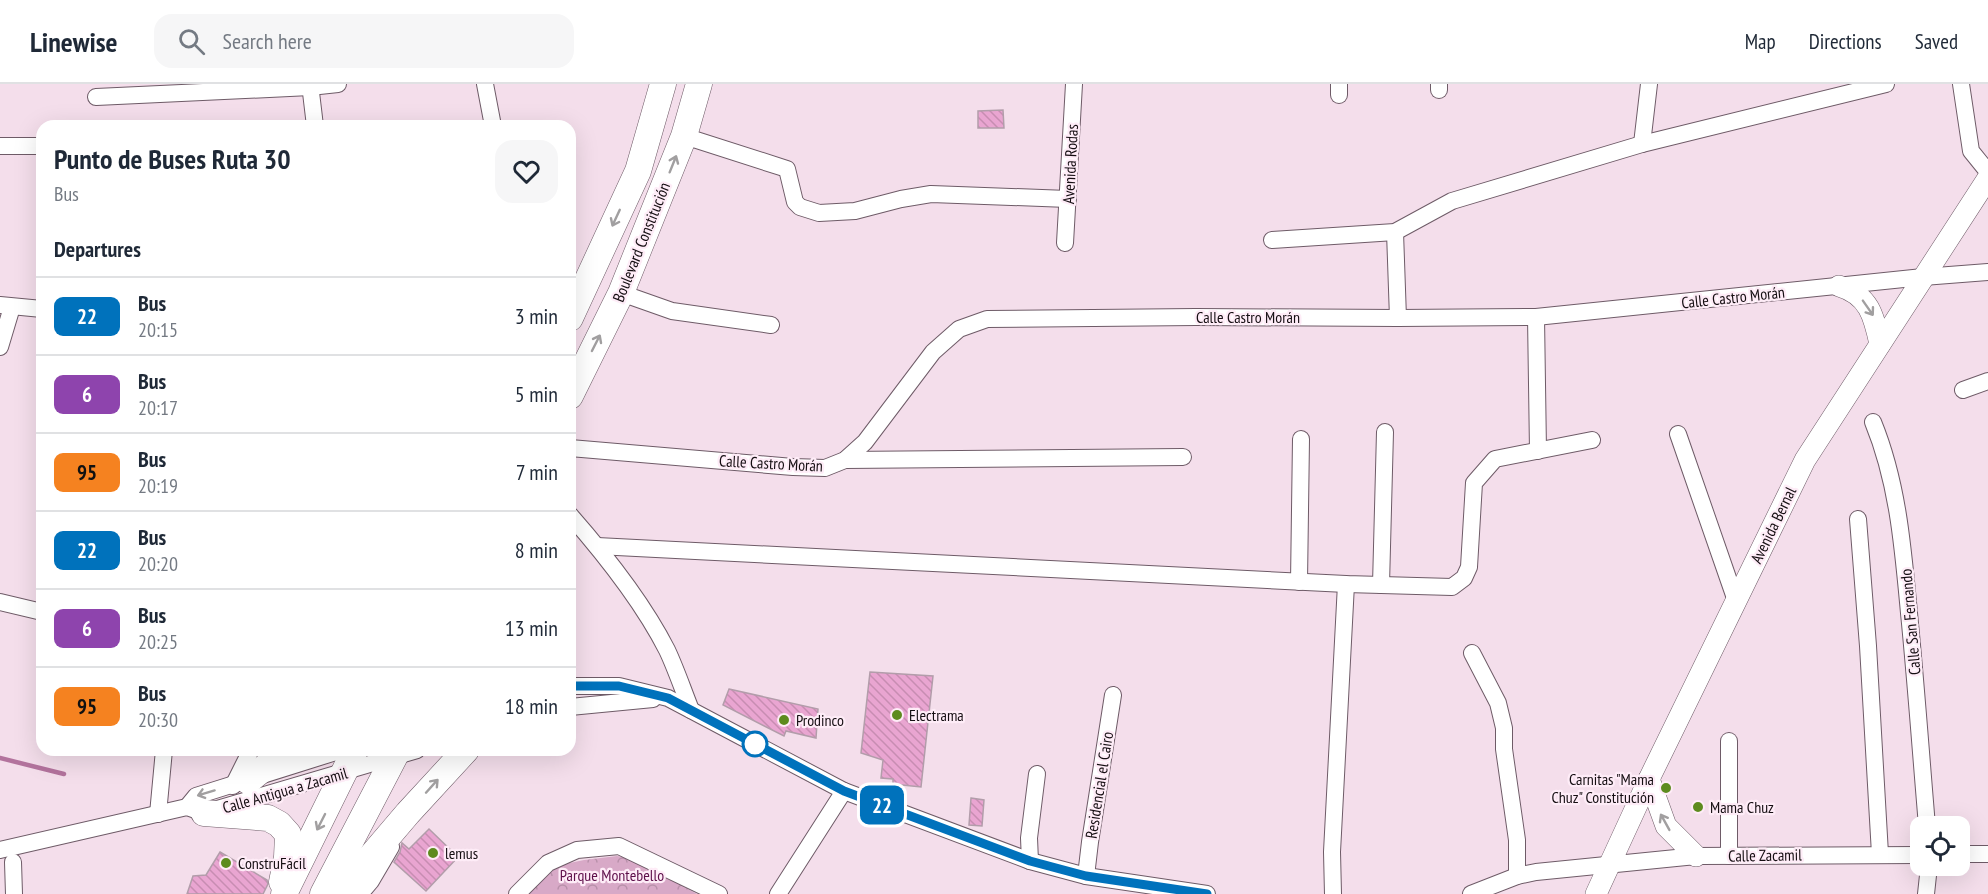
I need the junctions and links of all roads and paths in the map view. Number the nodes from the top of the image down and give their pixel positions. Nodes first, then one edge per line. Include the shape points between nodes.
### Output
1 (338, 84) edge
2 (485, 84) edge
3 (663, 84) edge
4 (699, 84) edge
5 (1074, 84) edge
6 (1649, 84) edge
7 (1886, 84) edge
8 (1961, 84) edge
9 (310, 86) edge
10 (96, 97) dead end
11 (314, 120) edge
12 (492, 120) edge
13 (684, 136) junction
14 (1642, 144) junction
15 (0, 146) edge
16 (36, 146) edge
17 (1988, 172) edge
18 (1988, 178) edge
19 (1068, 199) junction
20 (1395, 232) junction
21 (1272, 240) dead end
22 (1065, 243) dead end
23 (1988, 272) edge
24 (1923, 277) junction
25 (1839, 286) junction
26 (621, 293) junction
27 (576, 305) edge
28 (6, 306) edge
29 (36, 308) edge
30 (1536, 317) junction
31 (1398, 318) junction
32 (771, 325) dead end
33 (1880, 344) junction
34 (0, 347) edge
35 (1988, 381) edge
36 (576, 384) edge
37 (1963, 390) dead end
38 (1873, 422) dead end
39 (1385, 432) dead end
40 (1678, 434) dead end
41 (1301, 439) dead end
42 (1592, 440) dead end
43 (576, 449) edge
44 (1538, 451) junction
45 (1183, 458) dead end
46 (845, 460) junction
47 (1858, 519) dead end
48 (576, 522) edge
49 (597, 546) junction
50 (1299, 582) junction
51 (1346, 584) junction
52 (1381, 585) junction
53 (1736, 601) junction
54 (0, 602) edge
55 (36, 611) edge
56 (1472, 653) dead end
57 (576, 686) edge
58 (1113, 695) dead end
59 (668, 698) junction
60 (576, 706) edge
61 (692, 710) junction
62 (1729, 741) dead end
63 (163, 756) edge
64 (249, 756) edge
65 (278, 756) edge
66 (402, 756) edge
67 (461, 756) edge
68 (348, 757) edge
69 (1038, 774) dead end
70 (1649, 779) junction
71 (241, 783) junction
72 (844, 791) junction
73 (195, 810) junction
74 (158, 814) junction
75 (1926, 816) edge
76 (402, 820) junction
77 (0, 850) edge
78 (1880, 854) junction
79 (1970, 854) edge
80 (1988, 854) edge
81 (1910, 855) edge
82 (1696, 856) junction
83 (1729, 856) junction
84 (1030, 861) junction
85 (13, 862) dead end
86 (1610, 864) junction
87 (1086, 876) junction
88 (1517, 876) junction
89 (1928, 876) edge
90 (14, 894) edge
91 (280, 894) edge
92 (284, 894) edge
93 (323, 894) edge
94 (339, 894) edge
95 (360, 894) edge
96 (517, 894) edge
97 (719, 894) edge
98 (778, 894) edge
99 (1202, 894) edge
100 (1333, 894) edge
101 (1472, 894) edge
102 (1596, 894) edge
103 (1926, 894) edge

1 - 9 street
2 - 12 street
3 -> 27 highway, Boulevard Constitución via 638,171
4 - 13 highway, Boulevard Constitución
5 - 19 street, Avenida Rodas
6 - 14 street
7 - 14 street
8 - 17 street via 1971,151
9 - 10 street
9 - 11 street
13 - 19 street via 787,169 795,202 819,213 855,211 932,194
26 -> 13 highway, Boulevard Constitución
14 - 20 street via 1452,201
15 - 16 street
18 - 24 main road, Avenida Bernal
19 - 22 street, Avenida Rodas
20 - 21 street
20 - 31 street
23 - 24 street, Calle Castro Morán
24 - 25 street, Calle Castro Morán
24 - 33 main road, Avenida Bernal
25 - 30 street, Calle Castro Morán
25 -> 33 main road via 1850,289 1873,314
26 - 32 street via 672,311
36 -> 26 highway, Boulevard Constitución
28 - 29 street
28 - 34 street
30 - 31 street, Calle Castro Morán
30 - 44 street
31 - 46 street, Calle Castro Morán via 987,319 959,329 933,352 865,442
33 - 53 main road, Avenida Bernal via 1805,460
35 - 37 street
38 - 75 street, Calle San Fernando via 1895,489 1904,553
39 - 52 street
40 - 53 street
41 - 50 street
42 - 44 street
43 - 46 street, Calle Castro Morán via 793,467 825,468
44 - 52 street via 1495,459 1474,483 1464,578 1452,587
45 - 46 street
47 - 78 street
48 - 49 street
49 - 50 street
49 - 61 street via 645,613 667,651
50 - 51 street
51 - 52 street
51 - 100 street
53 - 70 main road, Avenida Bernal
54 - 55 street
56 - 88 street via 1498,703 1504,728 1517,840
57 - 59 street via 619,686
58 - 87 street, Residencial el Cairo
59 - 60 street
59 - 61 street
61 - 72 street
62 - 83 street
63 - 74 street
64 - 71 street
65 - 71 highway
66 - 93 highway
76 -> 67 highway
68 - 71 street, Calle Antigua a Zacamil
68 - 73 street, Calle Antigua a Zacamil
68 -> 92 highway
69 - 84 street via 1029,838
82 -> 70 main road via 1666,826
70 - 86 main road, Avenida Bernal
71 -> 73 street, Calle Antigua a Zacamil via 196,796
72 - 84 street
72 - 98 street
73 - 74 street, Calle Antigua a Zacamil
73 - 91 highway via 268,818 279,824 288,834
74 - 77 street, Calle Antigua a Zacamil
76 - 94 highway
76 - 95 street via 392,845
78 - 81 street, Calle Zacamil
78 - 83 street, Calle Zacamil
79 - 80 street
82 - 83 street, Calle Zacamil
82 - 86 street, Calle Zacamil
84 - 87 street
85 - 90 street
86 - 88 street
86 - 102 main road, Avenida Bernal
87 - 99 street
88 - 101 street
89 - 103 street
96 - 97 street via 548,863 577,850 619,846

